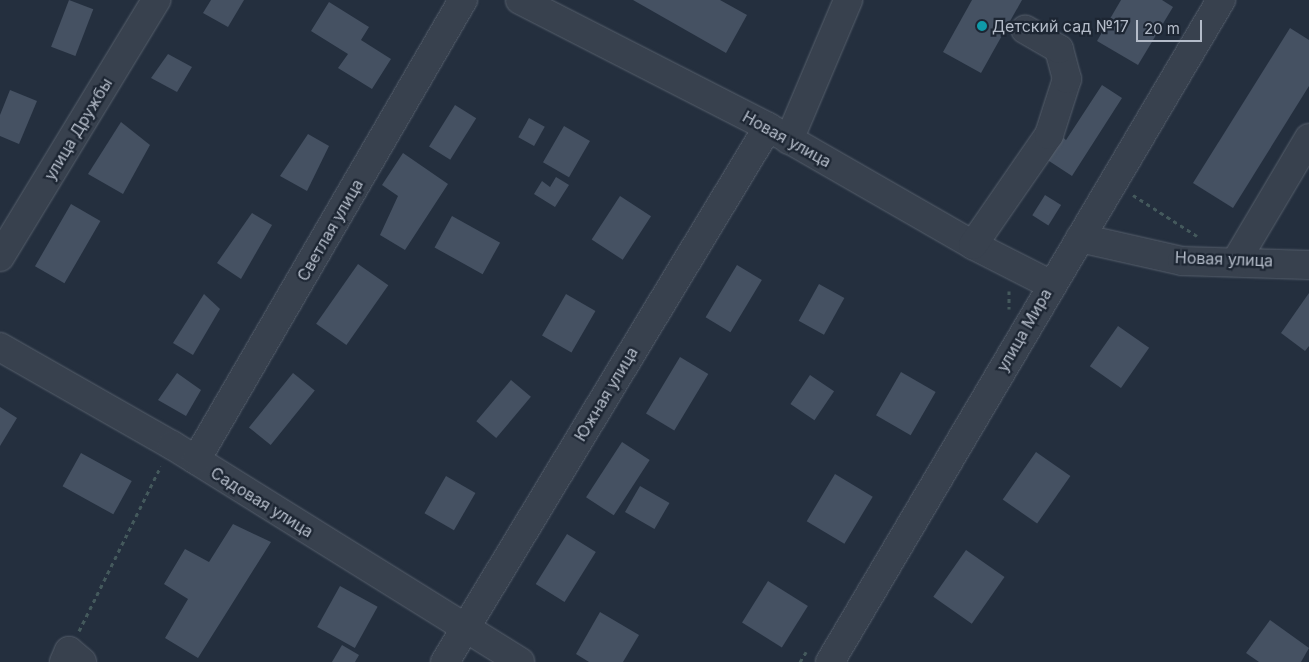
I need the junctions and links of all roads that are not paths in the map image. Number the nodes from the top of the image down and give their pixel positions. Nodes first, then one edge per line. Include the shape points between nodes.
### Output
1 (156, 0) edge
2 (463, 0) edge
3 (520, 0) edge
4 (848, 0) edge
5 (1221, 0) edge
6 (1025, 29) dead end
7 (778, 134) junction
8 (1309, 138) edge
9 (1080, 238) junction
10 (973, 245) junction
11 (0, 257) edge
12 (1236, 261) junction
13 (1309, 265) edge
14 (1050, 284) junction
15 (0, 348) edge
16 (196, 460) junction
17 (465, 628) junction
18 (445, 662) edge
19 (520, 662) edge
20 (830, 662) edge

1 - 11 street, улица Дружбы
2 - 16 street, Светлая улица
3 - 7 street, Новая улица
4 - 7 street, Южная улица
5 - 9 street, улица Мира
6 - 10 street via 1059,49 1067,79 1049,135
7 - 10 street, Новая улица
7 - 17 street, Южная улица
8 - 12 street
9 - 12 street, Новая улица via 1182,261
9 - 14 street, улица Мира
10 - 14 street, Новая улица
12 - 13 street, Новая улица
14 - 20 street, улица Мира
15 - 16 street, Садовая улица
16 - 17 street, Садовая улица
17 - 18 street, Южная улица
17 - 19 street, Садовая улица

